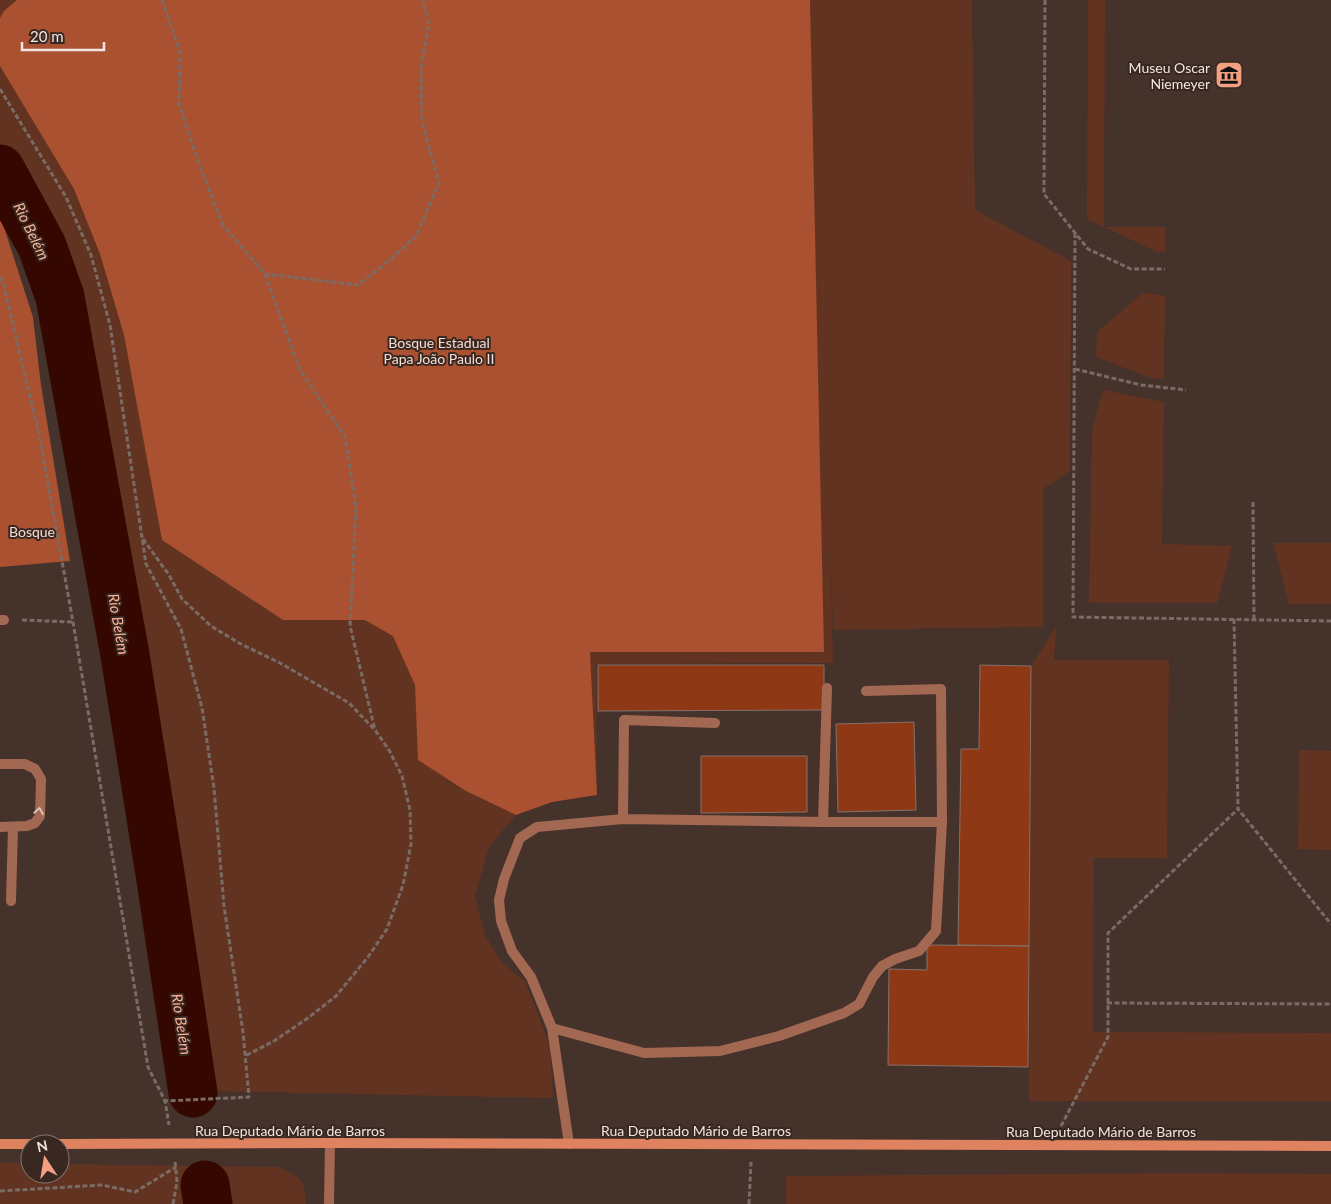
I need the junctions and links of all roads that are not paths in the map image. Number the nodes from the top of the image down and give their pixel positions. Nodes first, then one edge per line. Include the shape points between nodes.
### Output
1 (827, 688) dead end
2 (866, 690) dead end
3 (715, 723) dead end
4 (0, 764) edge
5 (622, 819) junction
6 (822, 822) junction
7 (942, 822) junction
8 (0, 827) edge
9 (13, 827) junction
10 (11, 901) dead end
11 (552, 1028) junction
12 (330, 1143) junction
13 (0, 1144) edge
14 (20, 1144) edge
15 (70, 1144) edge
16 (569, 1144) junction
17 (1331, 1146) edge
18 (329, 1204) edge

1 - 6 street
2 - 7 street via 941,689
3 - 5 street via 624,720
9 -> 4 street via 35,823 40,816 41,779 35,769 25,764
5 - 6 street
5 - 11 street via 537,827 520,838 504,879 499,900 501,921 512,951 531,977
6 - 7 street
7 - 11 street via 936,931 919,951 882,966 859,1004 844,1013 779,1036 720,1051 644,1053
8 - 9 street
9 - 10 street
11 - 16 street
12 - 15 main road, Rua Deputado Mário de Barros
12 - 16 main road, Rua Deputado Mário de Barros
12 - 18 street
13 - 14 main road
16 - 17 main road, Rua Deputado Mário de Barros

